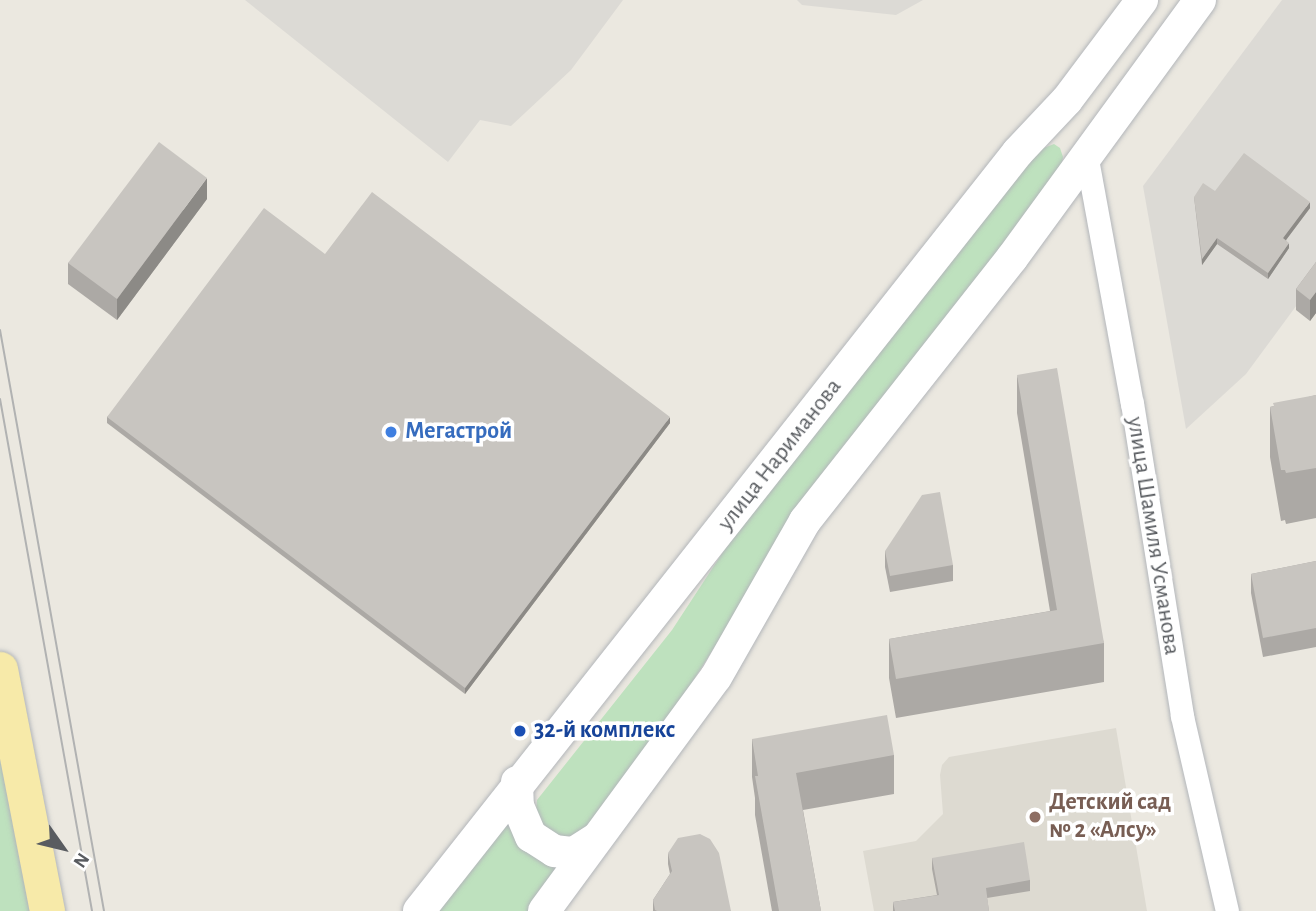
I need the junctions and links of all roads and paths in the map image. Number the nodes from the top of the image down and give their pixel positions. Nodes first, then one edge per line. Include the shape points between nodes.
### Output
1 (1142, 0) edge
2 (1200, 0) edge
3 (1067, 100) junction
4 (1087, 159) junction
5 (0, 669) edge
6 (517, 782) junction
7 (600, 836) junction
8 (47, 911) edge
9 (419, 911) edge
10 (544, 911) edge
11 (1227, 911) edge

1 - 3 main road, улица Нариманова
2 - 4 main road
3 - 4 main road
3 - 6 main road, улица Нариманова via 1010,162
4 - 7 main road via 805,521 716,677
4 - 11 street, улица Шамиля Усманова via 1132,402 1182,716
5 - 8 main road
6 - 7 main road via 518,806 531,836 554,851 574,853
6 - 9 main road, улица Нариманова
7 - 10 main road

